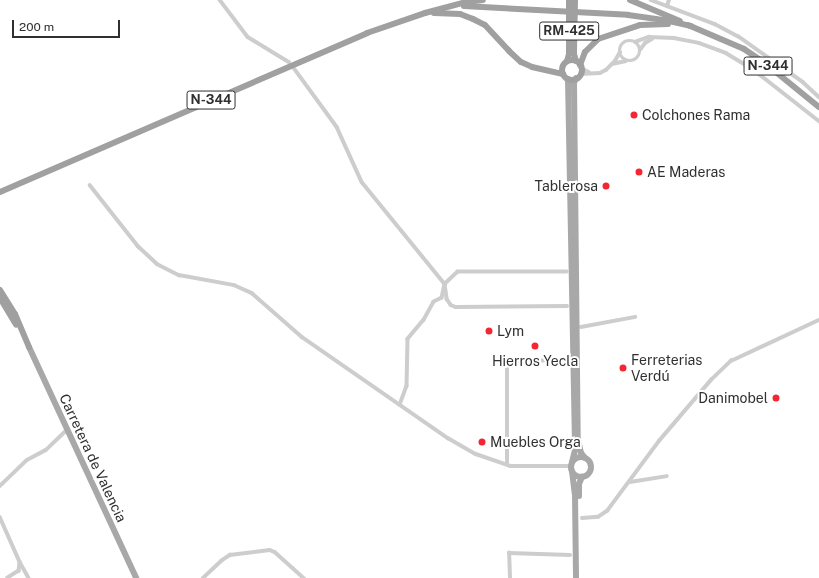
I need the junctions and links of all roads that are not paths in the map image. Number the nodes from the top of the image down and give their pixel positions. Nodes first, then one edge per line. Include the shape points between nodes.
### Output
1 (220, 0) edge
2 (483, 0) edge
3 (569, 0) edge
4 (575, 0) edge
5 (630, 0) edge
6 (651, 0) edge
7 (670, 0) edge
8 (667, 6) junction
9 (441, 8) junction
10 (424, 13) junction
11 (691, 26) junction
12 (712, 34) junction
13 (658, 37) junction
14 (635, 42) junction
15 (640, 50) junction
16 (620, 52) junction
17 (567, 61) junction
18 (627, 61) junction
19 (289, 62) dead end
20 (611, 65) junction
21 (294, 68) dead end
22 (579, 69) junction
23 (592, 73) junction
24 (563, 74) junction
25 (568, 79) junction
26 (819, 97) edge
27 (819, 106) edge
28 (819, 121) edge
29 (90, 185) dead end
30 (0, 192) edge
31 (567, 272) dead end
32 (445, 284) junction
33 (0, 290) edge
34 (0, 298) edge
35 (567, 306) dead end
36 (635, 317) dead end
37 (819, 320) edge
38 (580, 327) dead end
39 (29, 348) junction
40 (568, 360) dead end
41 (400, 405) junction
42 (67, 430) junction
43 (585, 458) junction
44 (507, 465) junction
45 (572, 466) junction
46 (667, 476) dead end
47 (582, 477) junction
48 (630, 482) junction
49 (0, 486) edge
50 (0, 516) edge
51 (582, 518) dead end
52 (570, 555) dead end
53 (20, 562) junction
54 (8, 578) edge
55 (29, 578) edge
56 (136, 578) edge
57 (203, 578) edge
58 (304, 578) edge
59 (510, 578) edge
60 (576, 578) edge
61 (579, 578) edge

1 - 19 street via 248,37
2 - 9 highway
3 - 17 highway, RM-425
4 - 22 highway, RM-425 via 574,54
5 - 11 highway
6 - 8 street
7 - 8 street
8 - 26 street via 715,24 738,36 803,82
9 - 10 highway, N-344
9 - 11 highway, N-344 via 466,6 587,12
10 - 24 highway via 447,12 473,19 485,25 521,62
10 - 30 highway, N-344 via 367,33
11 - 12 highway, N-344
12 - 22 highway via 672,25 640,25 598,39 585,52
12 - 27 highway, N-344 via 755,57
13 - 14 street
13 - 15 street via 649,40
13 - 28 street via 699,43 740,60
14 - 15 street
14 - 16 street via 629,40 623,43
15 - 18 street via 638,58
16 - 18 street via 622,58
16 - 20 street
17 - 22 highway
17 - 24 highway via 562,68
18 - 20 street
20 - 23 street via 600,73
21 - 32 street via 333,121 362,182
22 - 23 street
22 - 23 street
22 - 25 highway
22 - 43 main road via 574,93 578,440
24 - 25 highway
25 - 45 main road via 575,450
29 - 41 street via 138,246 157,264 179,275 234,285 252,293 296,333
31 - 32 street via 458,272
32 - 35 street via 447,299 456,307
32 - 41 street via 442,298 434,302 424,320 408,339 407,386
33 - 39 highway via 15,314
34 - 39 highway
36 - 38 street
37 - 48 street via 731,361 711,380 659,441
39 - 42 main road, Carretera de Valencia
40 - 44 street via 507,361
41 - 44 street via 476,454
42 - 49 street via 46,450 27,460
42 - 56 main road, Carretera de Valencia
43 - 45 main road via 579,457
43 - 47 main road via 590,462 591,468 588,474
44 - 45 street
45 - 47 main road via 575,475
45 - 60 main road
46 - 48 street
47 - 61 main road via 579,484
48 - 51 street via 601,516
50 - 53 street
52 - 59 street via 509,553
53 - 54 street via 19,570
53 - 55 street
57 - 58 street via 230,555 270,550

